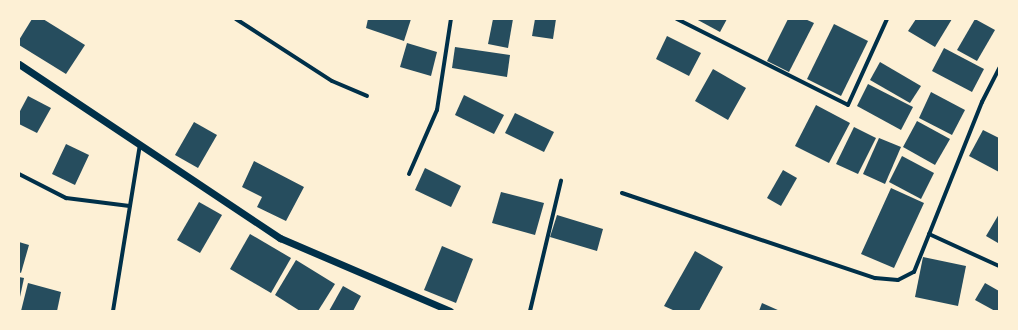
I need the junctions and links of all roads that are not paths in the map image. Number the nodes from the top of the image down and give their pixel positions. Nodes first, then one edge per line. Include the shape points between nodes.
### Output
1 (236, 19) edge
2 (451, 19) edge
3 (677, 19) edge
4 (887, 19) edge
5 (19, 64) edge
6 (999, 68) edge
7 (367, 96) dead end
8 (140, 145) junction
9 (19, 174) edge
10 (409, 174) dead end
11 (561, 181) dead end
12 (622, 193) dead end
13 (130, 206) junction
14 (928, 234) junction
15 (999, 266) edge
16 (113, 311) edge
17 (450, 311) edge
18 (530, 311) edge

1 - 7 street via 332,81
2 - 10 street via 437,110
3 - 4 street via 848,105
5 - 8 street
6 - 14 street via 982,102
8 - 13 street
8 - 17 street via 280,238
9 - 13 street via 66,198
11 - 18 street
12 - 14 street via 875,278 898,280 914,272
13 - 16 street
14 - 15 street

